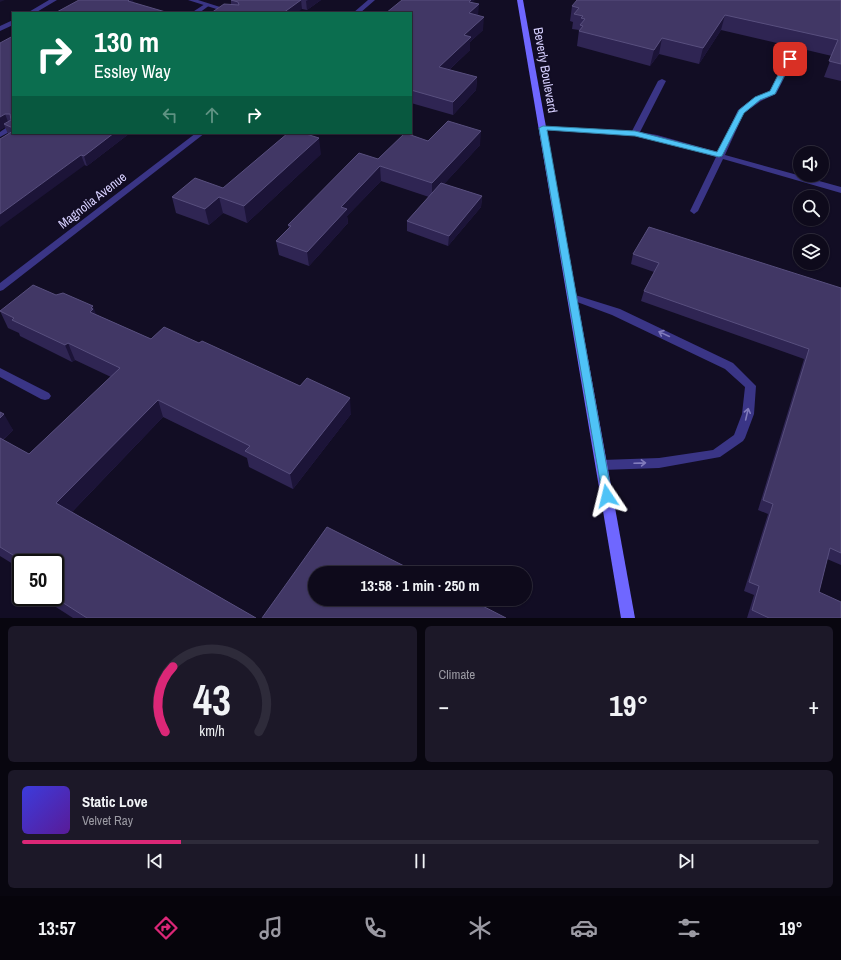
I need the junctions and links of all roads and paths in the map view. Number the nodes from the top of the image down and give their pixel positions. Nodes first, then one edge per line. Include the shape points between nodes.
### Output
1 (54, 0) edge
2 (191, 0) edge
3 (372, 0) edge
4 (520, 0) edge
5 (207, 5) junction
6 (32, 12) edge
7 (196, 12) edge
8 (232, 12) edge
9 (357, 12) edge
10 (12, 23) edge
11 (0, 29) edge
12 (790, 59) dead end
13 (662, 81) dead end
14 (12, 128) edge
15 (543, 128) junction
16 (200, 134) edge
17 (635, 134) junction
18 (0, 135) edge
19 (719, 155) junction
20 (841, 190) edge
21 (694, 211) dead end
22 (0, 288) edge
23 (572, 297) junction
24 (0, 372) edge
25 (44, 396) dead end
26 (602, 465) junction
27 (628, 618) edge

1 - 6 street
2 - 5 street
3 - 9 street
4 - 15 main road, Beverly Boulevard
5 - 7 street
5 - 8 street
10 - 11 street
12 - 19 street via 773,92 758,99 741,112
13 - 17 street
14 - 18 street
15 - 17 street
15 - 23 main road, Beverly Boulevard
16 - 22 street, Magnolia Avenue
17 - 19 street
19 - 20 street
19 - 21 street
23 - 26 main road, Beverly Boulevard
26 -> 23 street via 659,463 716,454 739,438 748,414 751,386 729,366 616,312
24 - 25 street
26 - 27 main road, Beverly Boulevard

